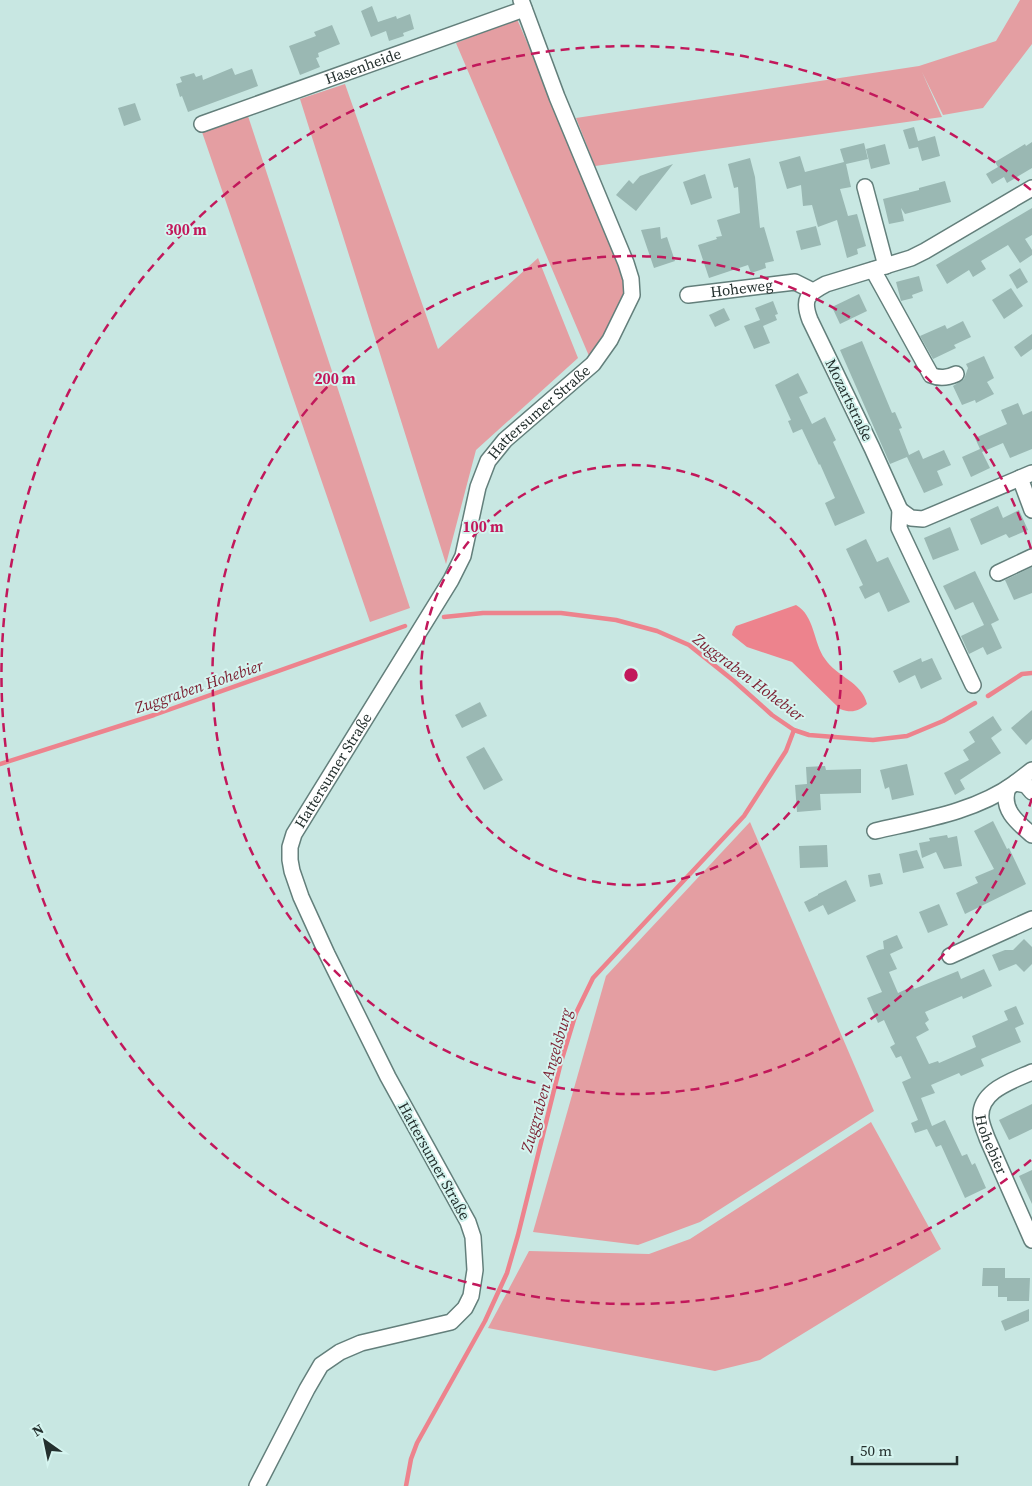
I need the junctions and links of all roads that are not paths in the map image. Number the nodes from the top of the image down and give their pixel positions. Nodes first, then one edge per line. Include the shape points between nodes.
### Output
1 (523, 4) edge
2 (202, 124) dead end
3 (865, 187) dead end
4 (1032, 188) edge
5 (880, 268) junction
6 (813, 291) junction
7 (688, 295) dead end
8 (956, 374) dead end
9 (1026, 475) edge
10 (900, 510) junction
11 (1032, 510) edge
12 (1032, 557) edge
13 (998, 573) dead end
14 (973, 685) dead end
15 (1032, 770) edge
16 (1012, 785) junction
17 (1032, 792) edge
18 (875, 831) dead end
19 (1032, 835) edge
20 (1032, 918) edge
21 (950, 956) dead end
22 (1032, 1072) edge
23 (1032, 1240) edge
24 (257, 1486) edge

1 - 2 street, Hasenheide
1 - 24 street, Hattersumer Straße via 557,97 626,263 632,295 610,340 593,364 505,440 488,461 478,487 463,556 452,580 294,834 290,847 292,871 327,954 388,1077 468,1222 473,1238 471,1296 465,1308 451,1322 361,1343 321,1365
3 - 5 street
4 - 5 street via 925,252
5 - 6 street
5 - 8 street via 931,375 939,378
6 - 7 street, Hoheweg via 795,282
6 - 10 street, Mozartstraße via 806,300 806,310
9 - 10 street via 923,519 911,518
9 - 11 street
10 - 14 street, Mozartstraße via 899,528
12 - 13 street
15 - 16 street
16 - 17 street via 1026,785
16 - 18 street via 958,810
16 - 19 street via 1005,796 1012,815
20 - 21 street
22 - 23 street, Hohebier via 990,1095 984,1103 981,1122

